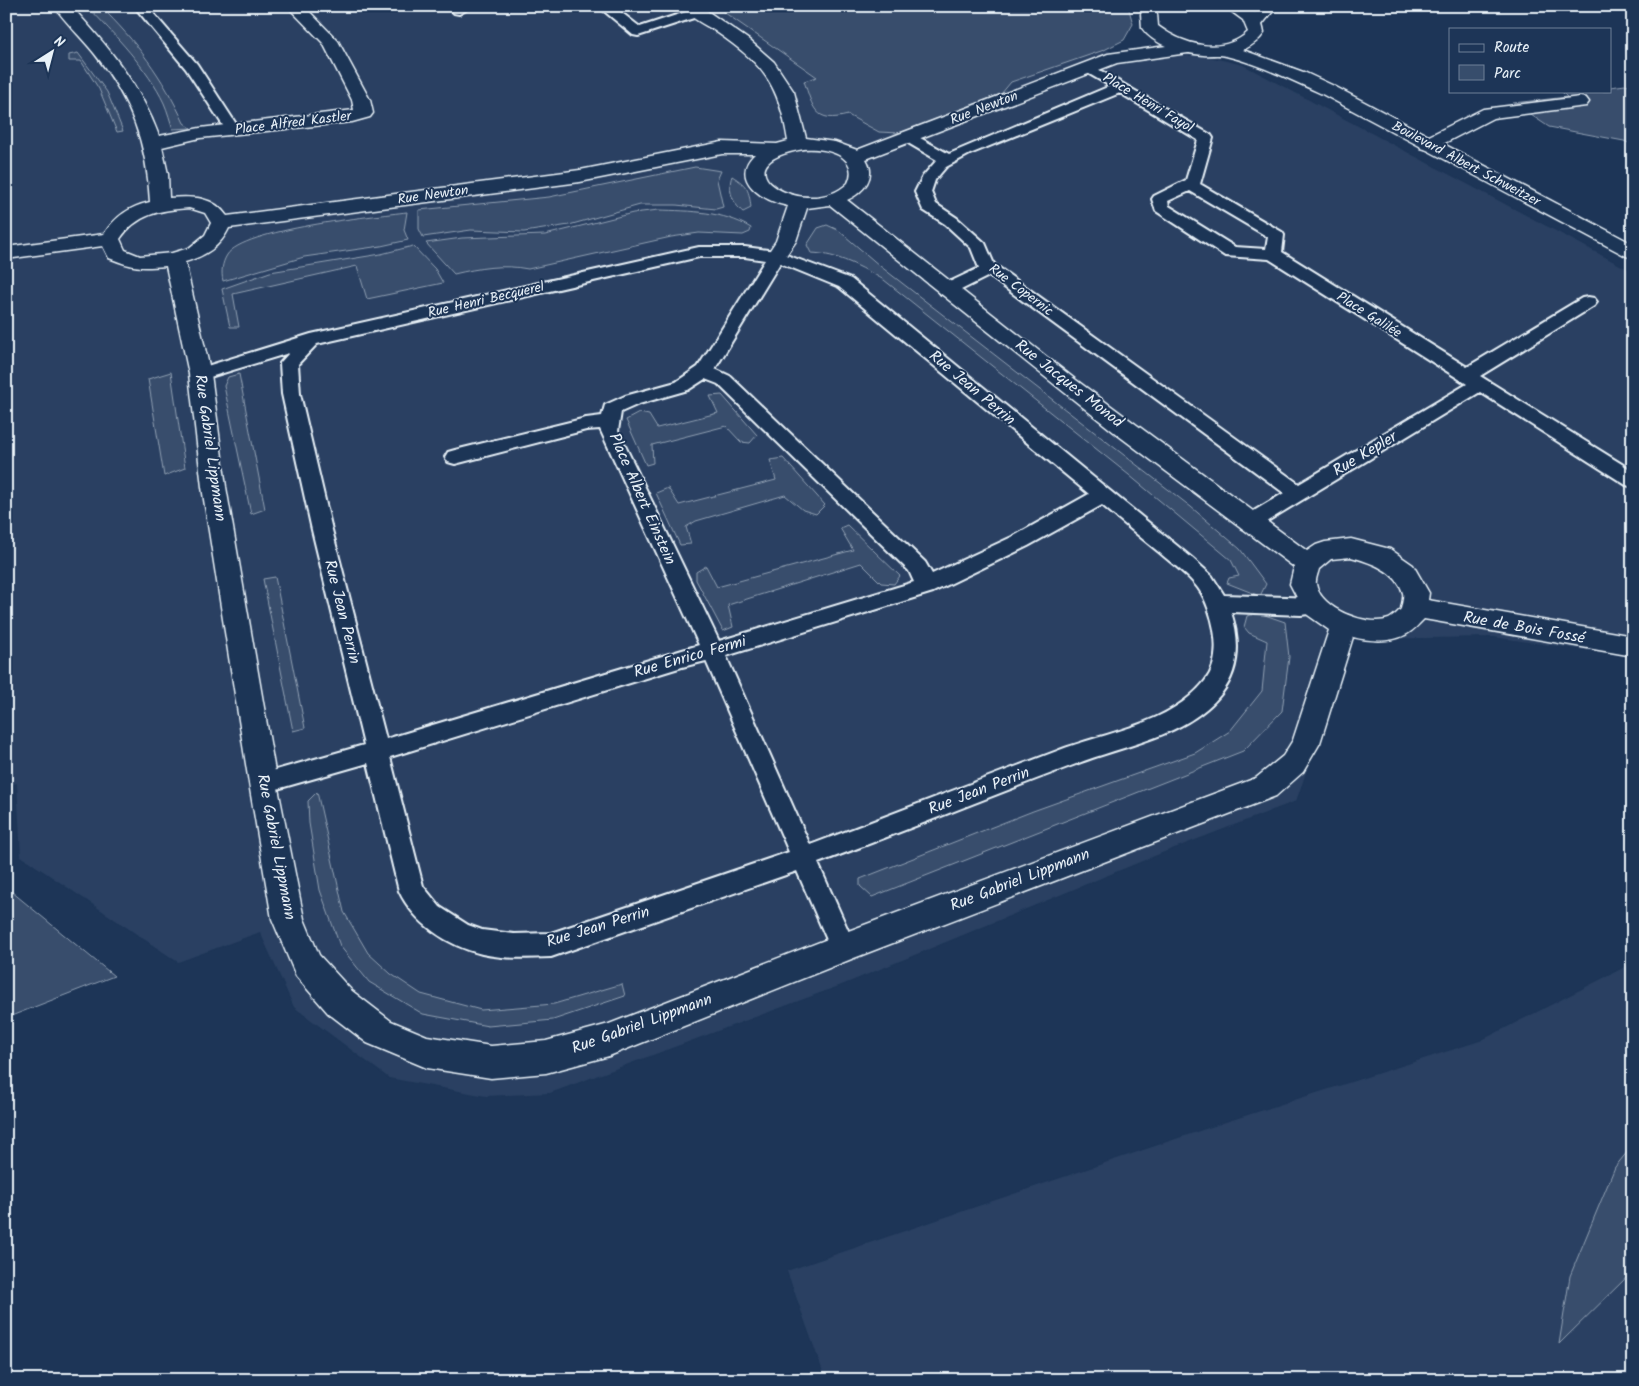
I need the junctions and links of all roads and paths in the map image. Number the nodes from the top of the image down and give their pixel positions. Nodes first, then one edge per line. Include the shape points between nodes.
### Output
1 (62, 6) edge
2 (140, 6) edge
3 (295, 6) edge
4 (604, 6) edge
5 (1232, 6) edge
6 (1269, 6) edge
7 (694, 9) edge
8 (1149, 14) edge
9 (1256, 28) junction
10 (1188, 48) junction
11 (1226, 50) junction
12 (1114, 58) junction
13 (1089, 68) junction
14 (1300, 77) junction
15 (1121, 87) junction
16 (1580, 102) dead end
17 (233, 130) junction
18 (908, 137) junction
19 (153, 143) junction
20 (798, 144) junction
21 (1428, 144) junction
22 (776, 149) junction
23 (855, 157) junction
24 (949, 160) junction
25 (644, 162) junction
26 (742, 170) junction
27 (1190, 184) junction
28 (834, 199) junction
29 (799, 202) junction
30 (160, 204) junction
31 (221, 223) junction
32 (110, 239) junction
33 (1633, 252) edge
34 (6, 253) edge
35 (1273, 254) junction
36 (776, 256) junction
37 (174, 259) junction
38 (991, 269) junction
39 (947, 290) junction
40 (1588, 302) dead end
41 (311, 340) junction
42 (704, 371) junction
43 (200, 374) junction
44 (1473, 380) junction
45 (610, 421) junction
46 (455, 457) dead end
47 (1633, 480) edge
48 (1298, 493) junction
49 (1102, 496) junction
50 (1249, 523) junction
51 (1307, 564) junction
52 (926, 586) junction
53 (1218, 603) junction
54 (1314, 606) junction
55 (1415, 608) junction
56 (1344, 624) junction
57 (1633, 646) edge
58 (713, 651) junction
59 (376, 752) junction
60 (263, 783) junction
61 (804, 858) junction
62 (843, 948) junction

1 - 19 street via 109,60 132,94
2 - 17 lane via 192,66
3 - 17 street, Place Alfred Kastler via 330,41 361,100 364,113
4 - 7 lane via 638,32
5 - 9 street, Boulevard Albert Schweitzer via 1248,14
6 - 9 street
7 - 20 street via 762,59 775,75 785,91
8 - 10 street via 1158,36
8 - 12 street, Rue Newton
9 - 11 street via 1251,40
9 - 14 street, Boulevard Albert Schweitzer
10 - 11 street
10 - 12 street, Rue Newton
11 - 14 street, Boulevard Albert Schweitzer
12 - 13 street, Rue Newton
13 - 15 lane, Place Henri Fayol
13 - 18 street, Rue Newton
14 - 21 street, Boulevard Albert Schweitzer
15 - 24 lane, Rue Copernic
15 - 27 lane, Place Henri Fayol via 1206,138 1193,183
16 - 21 street via 1488,113
17 - 19 street, Place Alfred Kastler
18 - 23 street, Rue Newton
18 - 24 lane
19 - 30 street via 158,164
20 - 22 street
20 - 23 street via 824,144
21 - 33 street, Boulevard Albert Schweitzer
22 - 25 street, Rue Newton via 722,148
22 - 26 street via 763,156 756,165
23 - 28 street via 862,168 860,180 851,191
24 - 38 lane, Rue Copernic via 928,179 923,192 929,207 979,246 986,266
25 - 26 street, Rue Newton via 702,159
25 - 31 street, Rue Newton via 580,176
26 - 29 street via 768,192
27 - 35 lane via 1276,235
27 - 35 lane, Place Galilée via 1160,199 1162,208 1232,252
28 - 29 street
28 - 39 street, Rue Jacques Monod
29 - 36 street, Place Albert Einstein via 786,241
30 - 31 street via 190,202 212,209
30 - 32 street via 136,212 118,225
31 - 37 street via 214,238 196,252
32 - 34 street
32 - 37 street via 116,254 138,262
35 - 44 lane, Place Galilée
36 - 41 lane, Rue Henri Becquerel via 699,252
36 - 42 lane, Place Albert Einstein
36 - 49 lane, Rue Jean Perrin via 845,283
37 - 43 street, Rue Gabriel Lippmann
38 - 39 lane
38 - 48 lane, Rue Copernic
39 - 50 street, Rue Jacques Monod
40 - 44 lane
41 - 43 lane, Rue Henri Becquerel
41 - 59 lane, Rue Jean Perrin via 289,363 291,394
42 - 45 lane, Place Albert Einstein via 682,386 612,409
42 - 52 lane via 724,380 918,566
43 - 60 street, Rue Gabriel Lippmann via 214,486
44 - 47 lane, Place Galilée
44 - 48 lane, Rue Kepler
45 - 46 lane via 586,424
45 - 58 lane, Place Albert Einstein via 609,431
48 - 50 lane, Rue Kepler
49 - 52 lane, Rue Enrico Fermi via 1021,541
49 - 53 lane, Rue Jean Perrin via 1185,563 1206,583
50 - 51 street, Rue Jacques Monod
51 - 54 street via 1303,584
51 - 55 street via 1325,551 1351,548 1380,556 1404,572 1416,593
52 - 58 lane, Rue Enrico Fermi
53 - 54 lane
53 - 61 lane, Rue Jean Perrin via 1226,645 1225,668 1214,688 1186,713 1163,725 1088,749
54 - 56 street
55 - 56 street via 1414,614 1396,628 1368,631
55 - 57 street, Rue de Bois Fossé
56 - 62 street, Rue Gabriel Lippmann via 1306,743 1293,764 1266,787
58 - 59 lane, Rue Enrico Fermi
58 - 61 lane, Place Albert Einstein
59 - 60 lane, Rue Enrico Fermi
59 - 61 lane, Rue Jean Perrin via 412,891 431,915 460,934 482,942 514,946 550,945
60 - 62 street, Rue Gabriel Lippmann via 288,919 307,965 340,1002 379,1032 427,1052 492,1062 546,1057 609,1040
61 - 62 lane, Place Albert Einstein

